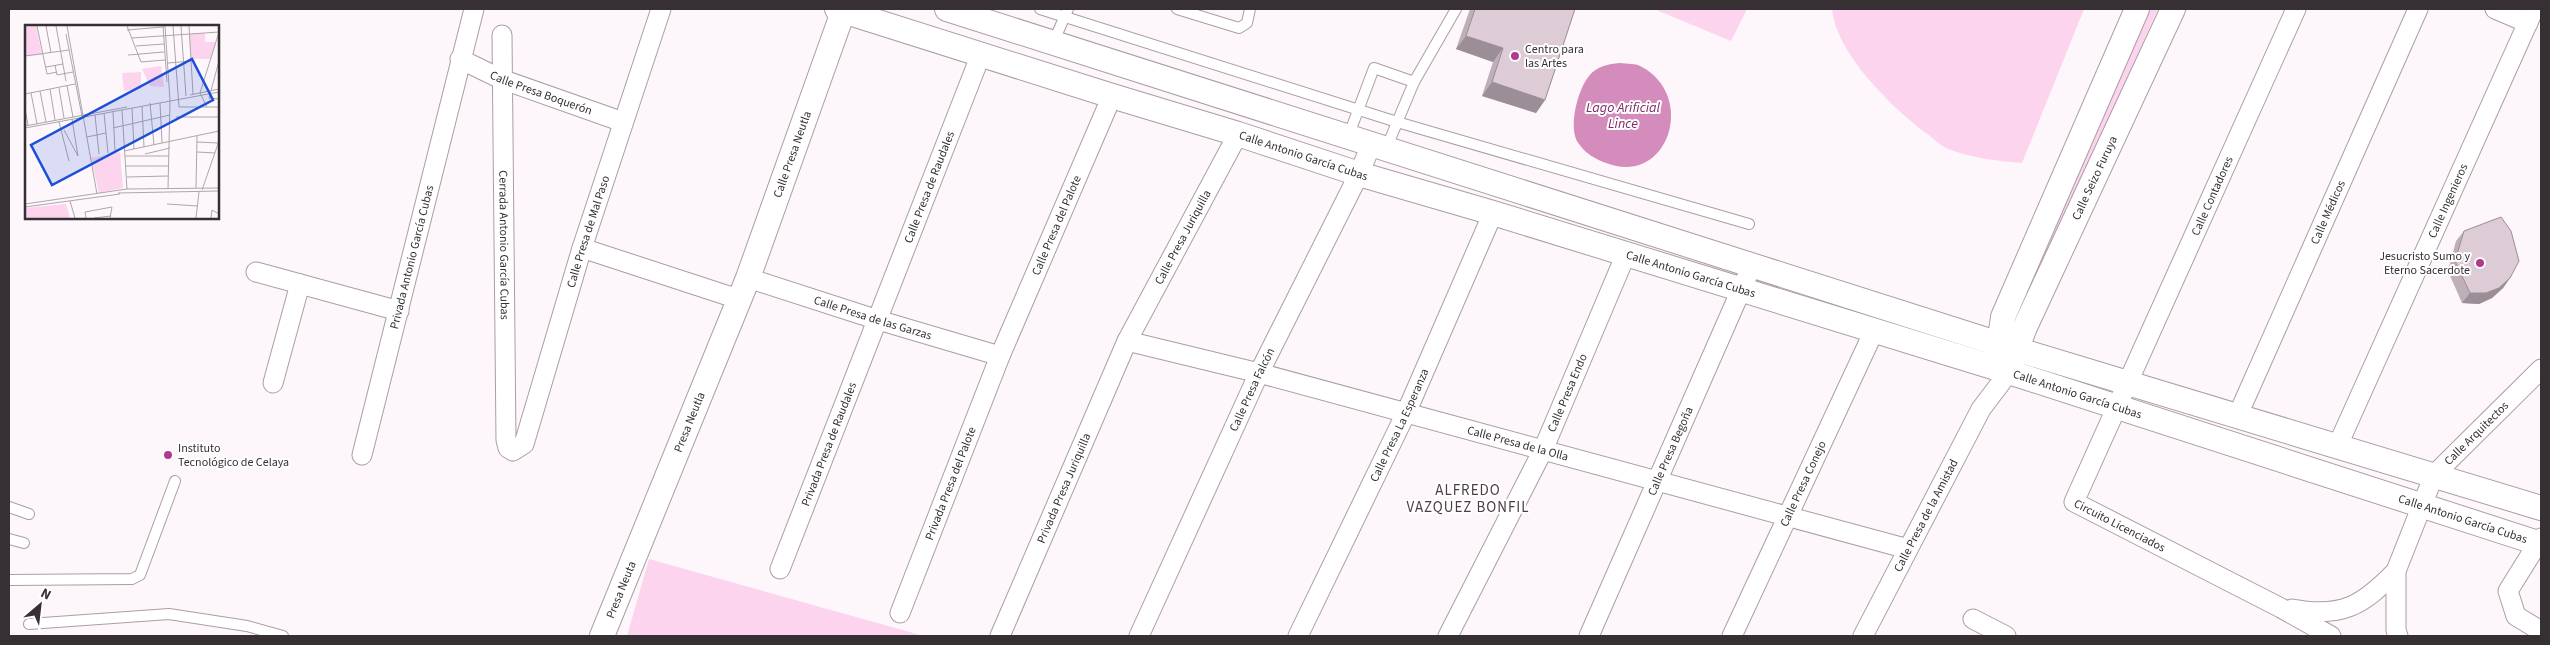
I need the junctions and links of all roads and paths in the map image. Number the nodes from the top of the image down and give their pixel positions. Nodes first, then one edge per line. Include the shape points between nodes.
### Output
1 (474, 9) edge
2 (661, 9) edge
3 (842, 9) edge
4 (947, 9) edge
5 (1040, 9) edge
6 (1177, 9) edge
7 (1250, 9) edge
8 (1456, 9) edge
9 (2137, 9) edge
10 (2173, 9) edge
11 (2296, 9) edge
12 (2418, 9) edge
13 (2495, 9) edge
14 (1067, 12) edge
15 (2531, 16) edge
16 (502, 35) dead end
17 (1053, 44) junction
18 (980, 54) junction
19 (460, 59) junction
20 (501, 79) junction
21 (1414, 82) junction
22 (1112, 96) junction
23 (1358, 109) junction
24 (624, 122) junction
25 (1397, 122) junction
26 (1238, 134) junction
27 (1348, 137) junction
28 (1379, 147) junction
29 (1359, 174) junction
30 (1494, 213) junction
31 (1749, 224) dead end
32 (582, 248) junction
33 (1626, 254) junction
34 (1752, 265) junction
35 (256, 272) dead end
36 (300, 284) junction
37 (743, 288) junction
38 (1742, 290) junction
39 (400, 311) junction
40 (878, 320) junction
41 (1874, 331) junction
42 (1127, 341) junction
43 (2008, 346) junction
44 (1000, 356) junction
45 (2541, 369) edge
46 (2002, 370) junction
47 (1259, 373) junction
48 (273, 383) dead end
49 (2127, 384) junction
50 (2118, 408) junction
51 (1406, 413) junction
52 (2237, 417) junction
53 (2337, 447) junction
54 (1543, 450) junction
55 (513, 451) joint
56 (362, 455) dead end
57 (2434, 475) junction
58 (1658, 480) junction
59 (175, 481) dead end
60 (2421, 506) junction
61 (9, 507) edge
62 (2541, 508) edge
63 (29, 514) dead end
64 (1789, 515) junction
65 (9, 539) edge
66 (2540, 542) edge
67 (24, 543) dead end
68 (640, 544) joint
69 (1908, 549) junction
70 (780, 569) dead end
71 (2396, 571) junction
72 (9, 580) edge
73 (2281, 608) junction
74 (900, 613) dead end
75 (1973, 619) dead end
76 (29, 624) dead end
77 (2541, 631) edge
78 (283, 636) edge
79 (602, 636) edge
80 (1000, 636) edge
81 (1139, 636) edge
82 (1298, 636) edge
83 (1448, 636) edge
84 (1589, 636) edge
85 (1732, 636) edge
86 (1863, 636) edge
87 (2006, 636) edge
88 (2332, 636) edge
89 (2398, 636) edge

1 - 19 street
2 - 24 street, Calle Presa de Mal Paso
3 - 18 street, Calle Antonio García Cubas
3 - 37 street, Calle Presa Neutla
4 - 17 street, Calle Antonio García Cubas
5 - 14 lane
6 - 7 lane via 1239,28 1247,23
8 - 21 lane
9 - 43 street via 2003,317
10 - 43 street, Calle Seizo Furuya
11 - 49 street, Calle Contadores
12 - 52 street, Calle Médicos
13 - 15 street
14 - 17 lane
14 - 23 lane
15 - 53 street, Calle Ingenieros
16 - 20 street, Cerrada Antonio García Cubas
17 - 27 street, Calle Antonio García Cubas
18 - 22 street, Calle Antonio García Cubas
18 - 40 street, Calle Presa de Raudales
19 - 20 street, Calle Presa Boquerón
19 - 39 street, Privada Antonio García Cubas
20 - 24 street, Calle Presa Boquerón
20 - 55 street, Cerrada Antonio García Cubas via 506,440 508,448
21 - 23 lane via 1374,68
21 - 25 lane
22 - 26 street, Calle Antonio García Cubas
22 - 44 street, Calle Presa del Palote
23 - 25 lane
23 - 27 lane
24 - 32 street, Calle Presa de Mal Paso
25 - 28 lane
25 - 31 lane
26 - 29 street, Calle Antonio García Cubas
26 - 42 street, Calle Presa Juriquilla
27 - 28 street, Calle Antonio García Cubas
28 - 29 street, Calle Presa Falcón
28 - 34 street, Calle Antonio García Cubas
29 - 30 street, Calle Antonio García Cubas
29 - 47 street, Calle Presa Falcón
30 - 33 street, Calle Antonio García Cubas
30 - 51 street, Calle Presa La Esperanza
32 - 37 street, Calle Presa de las Garzas
32 - 55 street, Calle Presa de Mal Paso via 524,444
33 - 38 street, Calle Antonio García Cubas
33 - 54 street, Calle Presa Endo
34 - 38 street, Calle Presa Begoña
34 - 43 street, Calle Antonio García Cubas
35 - 36 street
36 - 39 street
36 - 48 street
37 - 40 street, Calle Presa de las Garzas
37 - 68 street, Presa Neutla
38 - 41 street, Calle Antonio García Cubas
38 - 58 street, Calle Presa Begoña
39 - 56 street, Privada Antonio García Cubas
40 - 44 street, Calle Presa de las Garzas
40 - 70 street, Privada Presa de Raudales
41 - 46 street, Calle Antonio García Cubas
41 - 64 street, Calle Presa Conejo
42 - 47 street, Calle Presa de la Olla
42 - 80 street, Privada Presa Juriquilla
43 - 46 street, Calle Presa de la Amistad
43 - 49 street, Calle Antonio García Cubas
44 - 74 street, Privada Presa del Palote
45 - 57 street, Calle Arquitectos
46 - 50 street, Calle Antonio García Cubas
46 - 69 street, Calle Presa de la Amistad
47 - 51 street, Calle Presa de la Olla
47 - 81 street, Calle Presa Falcón
49 - 50 street, Circuito Licenciados
49 - 52 street, Calle Antonio García Cubas
50 - 60 street, Calle Antonio García Cubas
50 - 73 street, Circuito Licenciados via 2074,502
51 - 54 street, Calle Presa de la Olla
51 - 82 street, Calle Presa La Esperanza
52 - 53 street, Calle Antonio García Cubas
53 - 57 street, Calle Antonio García Cubas
54 - 58 street, Calle Presa de la Olla
54 - 83 street, Calle Presa Endo
57 - 60 street, Calle Arquitectos
57 - 62 street, Calle Antonio García Cubas
58 - 64 street, Calle Presa de la Olla
58 - 84 street, Calle Presa Begoña
59 - 72 lane via 140,575 132,579
60 - 66 street, Calle Antonio García Cubas
60 - 71 street, Circuito Licenciados
61 - 63 lane
64 - 69 street, Calle Presa de la Olla
64 - 85 street, Calle Presa Conejo
65 - 67 lane
66 - 77 street via 2508,591 2516,616
68 - 79 street, Presa Neuta
69 - 86 street, Calle Presa de la Amistad
71 - 73 street, Circuito Licenciados via 2373,595 2340,611 2315,613
71 - 89 street, Circuito Licenciados
73 - 88 street, Circuito Licenciados
75 - 87 street
76 - 78 lane via 169,614 247,626

